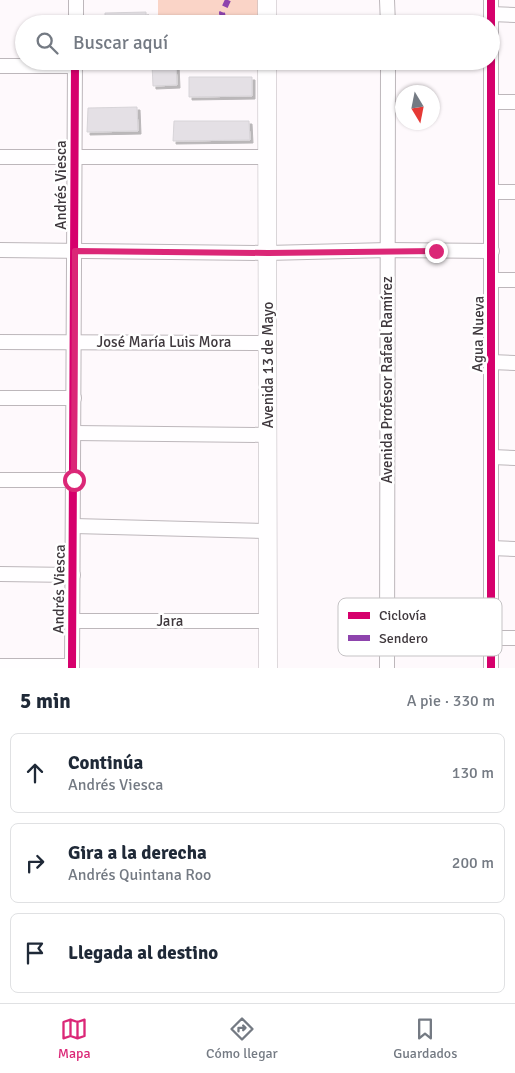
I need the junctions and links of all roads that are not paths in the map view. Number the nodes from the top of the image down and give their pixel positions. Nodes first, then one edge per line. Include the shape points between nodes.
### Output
1 (76, 0) edge
2 (267, 0) edge
3 (388, 0) edge
4 (491, 7) edge
5 (515, 14) edge
6 (76, 15) edge
7 (267, 15) edge
8 (388, 15) edge
9 (0, 66) edge
10 (15, 66) edge
11 (75, 70) edge
12 (267, 70) edge
13 (388, 70) edge
14 (492, 70) edge
15 (492, 102) junction
16 (515, 102) edge
17 (0, 157) edge
18 (75, 157) junction
19 (267, 157) junction
20 (491, 192) junction
21 (515, 192) edge
22 (0, 250) edge
23 (388, 250) junction
24 (75, 251) junction
25 (492, 251) junction
26 (268, 253) junction
27 (492, 280) junction
28 (515, 280) edge
29 (74, 341) junction
30 (0, 342) edge
31 (267, 343) junction
32 (491, 362) junction
33 (515, 363) edge
34 (0, 398) edge
35 (74, 398) junction
36 (74, 432) junction
37 (268, 435) junction
38 (492, 457) junction
39 (515, 458) edge
40 (0, 480) edge
41 (74, 480) junction
42 (74, 526) junction
43 (268, 531) junction
44 (491, 548) junction
45 (515, 549) edge
46 (0, 574) edge
47 (73, 575) junction
48 (387, 598) edge
49 (491, 598) edge
50 (73, 621) junction
51 (268, 622) junction
52 (502, 638) edge
53 (515, 638) edge
54 (0, 666) edge
55 (72, 667) edge
56 (268, 668) edge

1 - 6 street
2 - 7 street
3 - 8 street
4 - 5 street
9 - 10 street
11 - 18 street, Andrés Viesca
12 - 19 street, Avenida 13 de Mayo
13 - 23 street, Avenida Profesor Rafael Ramírez
14 - 15 street, Agua Nueva
15 - 16 street
15 - 20 street, Agua Nueva
17 - 18 street
18 - 19 street
18 - 24 street, Andrés Viesca
19 - 26 street, Avenida 13 de Mayo
20 - 21 street
20 - 25 street, Agua Nueva
22 - 24 street
23 - 25 street
23 - 26 street
23 - 48 street, Avenida Profesor Rafael Ramírez
24 - 26 street
24 - 29 street, Andrés Viesca
25 - 27 street, Agua Nueva
26 - 31 street, Avenida 13 de Mayo
27 - 28 street
27 - 32 street, Agua Nueva
29 - 30 street, José María Luis Mora
29 - 31 street, José María Luis Mora
29 - 35 street, Andrés Viesca
31 - 37 street, Avenida 13 de Mayo
32 - 33 street
32 - 38 street, Agua Nueva
34 - 35 street
35 - 36 street, Andrés Viesca
36 - 37 street
36 - 41 street, Andrés Viesca
37 - 43 street, Avenida 13 de Mayo
38 - 39 street
38 - 44 street, Agua Nueva
40 - 41 street
41 - 42 street, Andrés Viesca
42 - 43 street
42 - 47 street, Andrés Viesca
43 - 51 street, Avenida 13 de Mayo
44 - 45 street
44 - 49 street, Agua Nueva
46 - 47 street
47 - 50 street, Andrés Viesca
50 - 51 street, Jara
50 - 55 street, Andrés Viesca
51 - 56 street, Avenida 13 de Mayo
52 - 53 street
54 - 55 street

